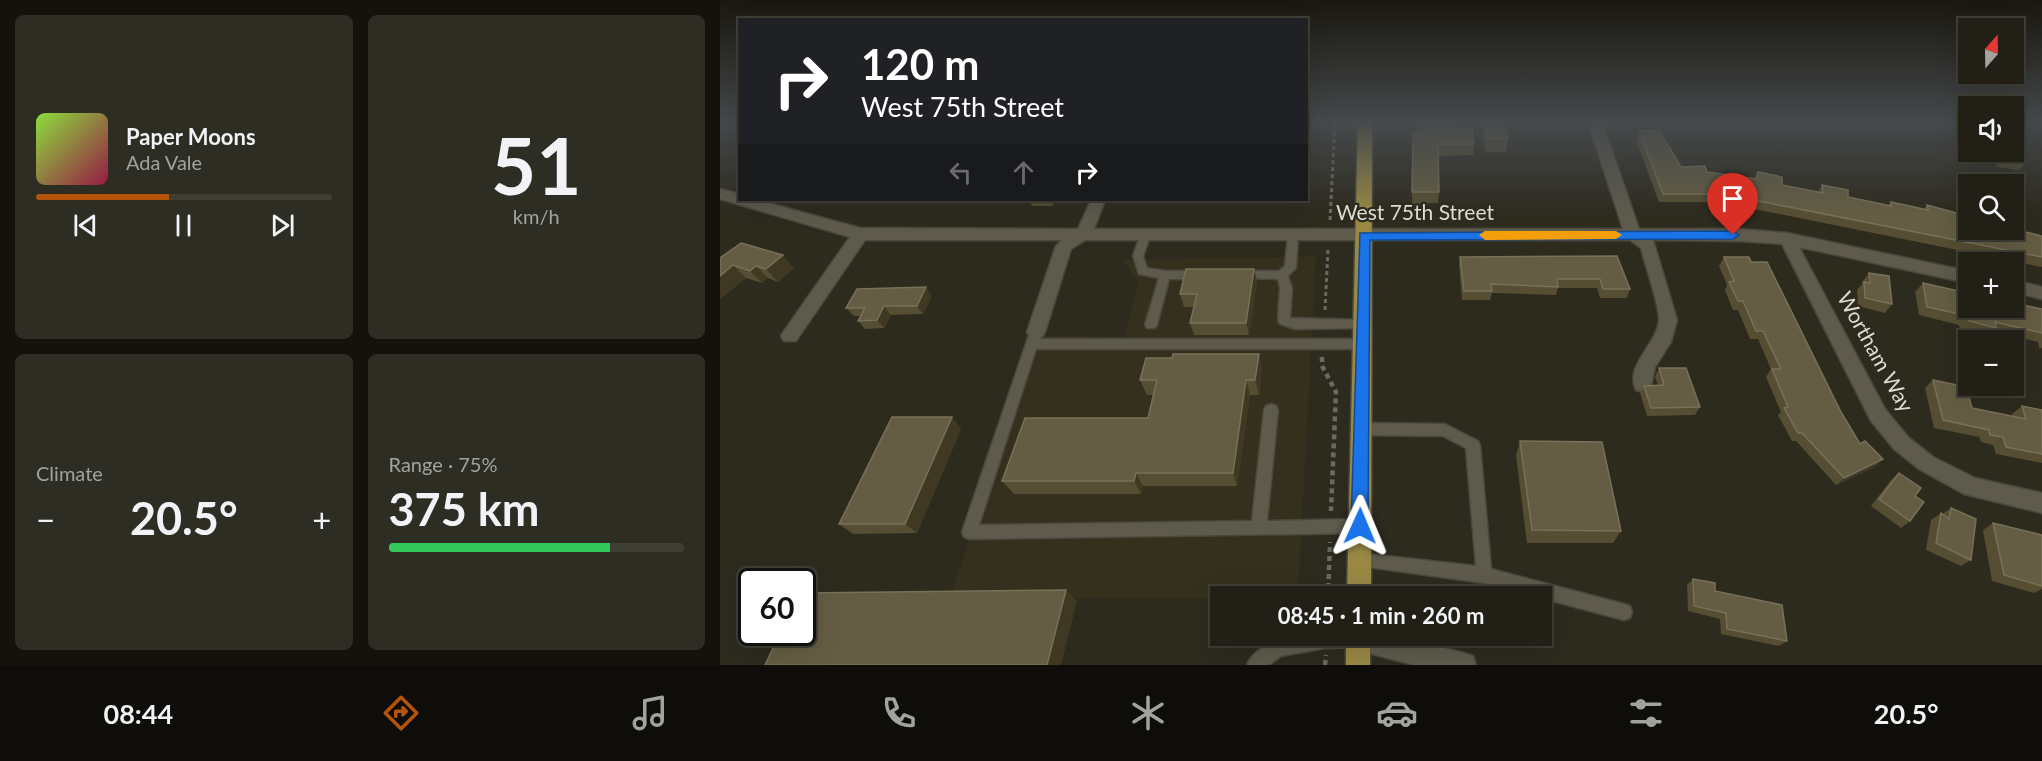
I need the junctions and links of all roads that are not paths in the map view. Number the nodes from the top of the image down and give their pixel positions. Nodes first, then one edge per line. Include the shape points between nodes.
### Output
1 (1365, 153) edge
2 (1605, 153) edge
3 (720, 194) edge
4 (738, 199) edge
5 (744, 201) edge
6 (1098, 201) edge
7 (1084, 233) junction
8 (860, 234) junction
9 (1146, 234) junction
10 (1293, 235) junction
11 (1633, 235) junction
12 (1364, 236) junction
13 (1787, 239) junction
14 (1282, 274) junction
15 (1165, 275) junction
16 (1958, 275) edge
17 (2024, 288) edge
18 (2042, 292) edge
19 (1151, 325) dead end
20 (1363, 334) junction
21 (790, 336) dead end
22 (1034, 338) junction
23 (1643, 384) edge
24 (1271, 410) dead end
25 (1361, 429) junction
26 (2042, 503) edge
27 (1360, 526) junction
28 (1259, 528) junction
29 (1359, 560) junction
30 (1484, 575) junction
31 (1359, 586) edge
32 (1624, 612) dead end
33 (1290, 646) edge
34 (1358, 646) edge
35 (1392, 646) edge
36 (1255, 665) edge
37 (1358, 665) edge
38 (1464, 665) edge

1 - 12 main road
2 - 11 street
3 - 4 street, West 75th Street
5 - 8 street, West 75th Street
6 - 7 street
7 - 8 street, West 75th Street
7 - 9 street, West 75th Street
7 - 22 street via 1064,246
8 - 21 street
9 - 10 street, West 75th Street
9 - 15 lane via 1138,256 1139,266 1143,271
10 - 12 street, West 75th Street
10 - 14 lane via 1290,268
11 - 12 street, West 75th Street
11 - 13 street, West 75th Street
11 - 23 street via 1648,245 1668,320 1662,342 1646,365
12 - 20 main road
13 - 16 street, West 75th Street
13 - 26 street, Wortham Way via 1878,415 1893,434 1926,463 1962,483
14 - 15 lane
14 - 20 lane via 1286,288 1284,321
15 - 19 lane
17 - 18 street
20 - 22 lane
20 - 25 main road
22 - 28 lane via 969,532
24 - 28 lane
25 - 27 main road
25 - 30 lane via 1445,430 1473,445
27 - 28 lane
27 - 29 main road
29 - 30 lane
29 - 31 main road
30 - 32 lane
33 - 36 lane via 1278,648
34 - 37 main road
35 - 38 street

